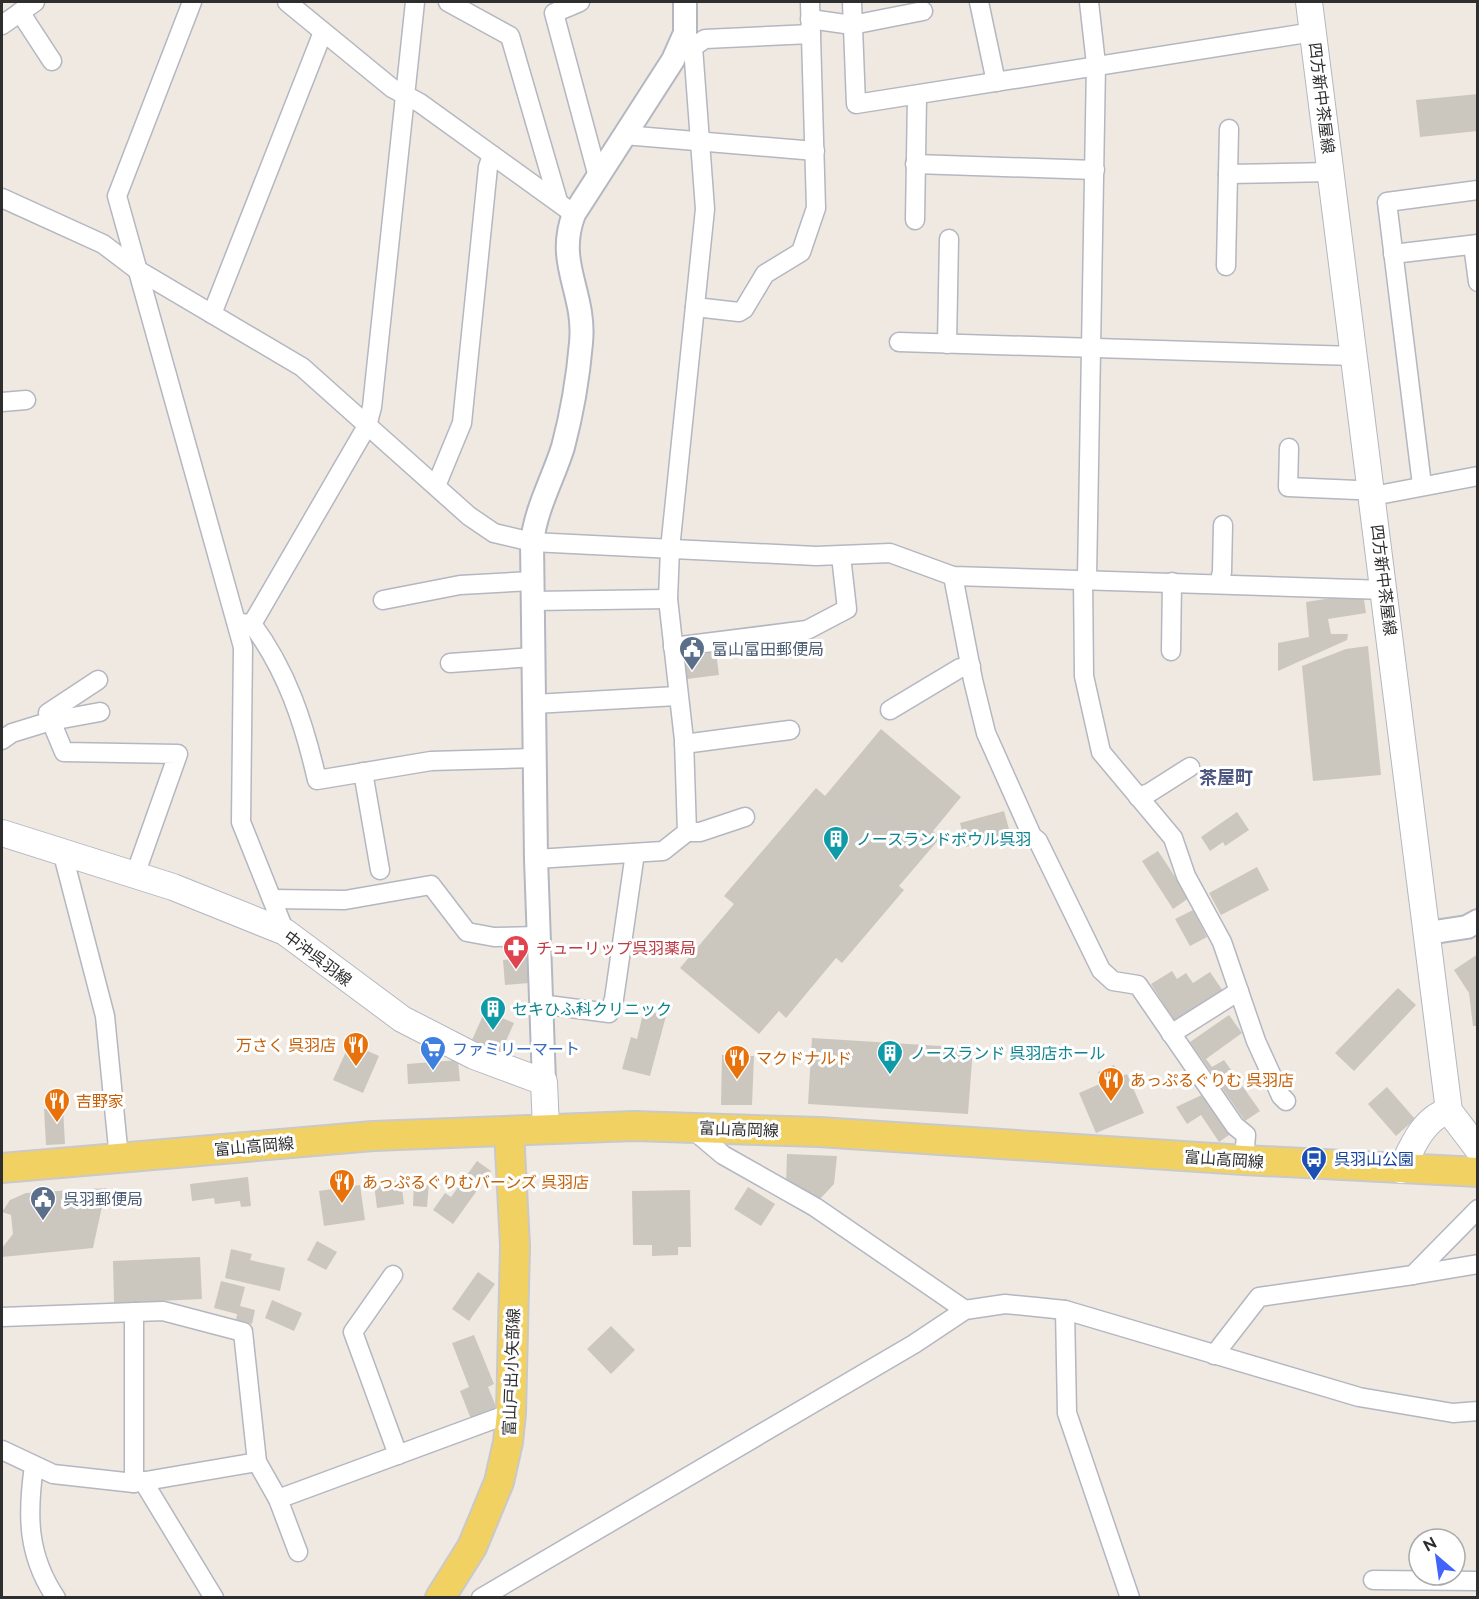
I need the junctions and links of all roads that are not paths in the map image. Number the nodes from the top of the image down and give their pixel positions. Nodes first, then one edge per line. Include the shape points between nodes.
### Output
1 (35, 2) edge
2 (192, 2) edge
3 (287, 2) edge
4 (415, 2) edge
5 (448, 2) edge
6 (580, 2) edge
7 (685, 2) edge
8 (852, 2) edge
9 (980, 2) edge
10 (1089, 2) edge
11 (1310, 2) edge
12 (923, 11) dead end
13 (20, 12) junction
14 (810, 18) edge
15 (2, 25) edge
16 (852, 25) junction
17 (322, 32) junction
18 (1313, 32) junction
19 (689, 40) junction
20 (52, 60) dead end
21 (1096, 64) junction
22 (996, 82) junction
23 (405, 96) junction
24 (917, 96) junction
25 (1229, 129) dead end
26 (624, 135) junction
27 (699, 142) junction
28 (815, 152) junction
29 (492, 155) junction
30 (915, 164) junction
31 (1095, 170) junction
32 (1331, 172) junction
33 (1228, 174) junction
34 (598, 177) junction
35 (1478, 190) edge
36 (2, 198) edge
37 (566, 208) junction
38 (915, 219) dead end
39 (950, 239) dead end
40 (1475, 244) edge
41 (1393, 254) junction
42 (1226, 266) dead end
43 (136, 269) junction
44 (1478, 282) edge
45 (695, 307) junction
46 (212, 314) junction
47 (899, 342) dead end
48 (947, 344) junction
49 (1091, 348) junction
50 (1355, 356) junction
51 (26, 400) dead end
52 (2, 402) edge
53 (367, 426) junction
54 (1289, 448) dead end
55 (1478, 476) edge
56 (1422, 485) junction
57 (436, 486) junction
58 (1373, 492) junction
59 (1223, 525) dead end
60 (532, 542) junction
61 (670, 549) junction
62 (842, 556) junction
63 (953, 576) junction
64 (1085, 578) junction
65 (1172, 582) junction
66 (1219, 583) junction
67 (1385, 590) junction
68 (532, 591) junction
69 (668, 599) junction
70 (383, 600) dead end
71 (244, 623) junction
72 (673, 646) junction
73 (1171, 651) dead end
74 (533, 657) junction
75 (450, 663) dead end
76 (970, 666) junction
77 (98, 680) dead end
78 (677, 696) junction
79 (534, 704) junction
80 (890, 710) dead end
81 (100, 712) dead end
82 (51, 721) junction
83 (790, 730) dead end
84 (2, 740) edge
85 (684, 744) junction
86 (535, 758) junction
87 (1190, 767) dead end
88 (363, 772) junction
89 (1138, 797) junction
90 (745, 816) dead end
91 (687, 832) junction
92 (2, 833) edge
93 (62, 851) junction
94 (635, 853) junction
95 (536, 859) junction
96 (380, 870) dead end
97 (135, 874) junction
98 (272, 899) junction
99 (1478, 921) edge
100 (285, 932) junction
101 (1428, 933) junction
102 (538, 936) junction
103 (1239, 991) junction
104 (540, 1004) junction
105 (1171, 1034) junction
106 (544, 1082) junction
107 (1286, 1101) dead end
108 (1449, 1111) junction
109 (546, 1128) junction
110 (691, 1128) junction
111 (509, 1131) junction
112 (1478, 1149) edge
113 (119, 1158) junction
114 (1244, 1160) junction
115 (2, 1168) edge
116 (1401, 1170) junction
117 (1478, 1172) edge
118 (1478, 1209) edge
119 (1478, 1264) edge
120 (393, 1275) dead end
121 (1413, 1275) junction
122 (965, 1310) junction
123 (1065, 1310) junction
124 (134, 1312) junction
125 (2, 1317) edge
126 (1215, 1355) junction
127 (1478, 1411) edge
128 (511, 1413) junction
129 (2, 1450) edge
130 (398, 1455) junction
131 (257, 1462) junction
132 (34, 1466) junction
133 (139, 1482) junction
134 (278, 1499) junction
135 (298, 1552) dead end
136 (1373, 1580) dead end
137 (1478, 1581) edge
138 (56, 1598) edge
139 (214, 1598) edge
140 (440, 1598) edge
141 (481, 1598) edge
142 (1130, 1598) edge

1 - 13 street
2 - 43 street via 117,196
3 - 17 street
4 - 23 street
5 - 37 street via 510,36
6 - 34 street via 554,13
7 - 19 street
8 - 16 street
9 - 22 street
10 - 21 street
11 - 18 main road, 四方新中茶屋線
12 - 16 street
13 - 15 street
13 - 20 street
14 - 16 street
14 - 19 street
14 - 28 street
16 - 24 street via 856,104
17 - 23 street
17 - 46 street
18 - 21 street
18 - 32 main road, 四方新中茶屋線
19 - 26 street
19 - 27 street
21 - 22 street
21 - 31 street
22 - 24 street
23 - 29 street
23 - 53 street
24 - 30 street
25 - 33 street
26 - 27 street
26 - 34 street
27 - 28 street
27 - 45 street via 705,209
28 - 45 street via 816,208 801,252 765,274 739,312
29 - 37 street
29 - 57 street via 462,423
30 - 31 street
30 - 38 street
31 - 49 street
32 - 33 street
32 - 50 main road, 四方新中茶屋線
33 - 42 street
34 - 37 street
35 - 41 street via 1387,202
36 - 43 street via 103,244
37 - 60 street via 566,250 582,314 581,342 573,404
39 - 48 street
40 - 41 street
40 - 44 street
41 - 56 street
43 - 46 street
43 - 71 street
45 - 61 street
46 - 53 street via 302,367
47 - 48 street
48 - 49 street
49 - 50 street
49 - 64 street
50 - 58 main road, 四方新中茶屋線
51 - 52 street
53 - 57 street
53 - 71 street
54 - 58 street via 1288,487
55 - 56 street
56 - 58 street
57 - 60 street via 494,533
58 - 67 main road, 四方新中茶屋線
59 - 66 street
60 - 61 street
60 - 68 street
61 - 62 street
61 - 69 street
62 - 63 street via 890,553
62 - 72 street via 847,609 807,630
63 - 64 street
63 - 76 street
64 - 65 street
64 - 89 street via 1082,657 1086,696 1101,752
65 - 66 street
65 - 73 street
66 - 67 street
67 - 101 main road, 四方新中茶屋線
68 - 69 street
68 - 70 street via 460,585
68 - 74 street
69 - 72 street
71 - 88 street via 271,649 286,678 307,736 317,780
71 - 98 street via 241,822
72 - 78 street
74 - 75 street
74 - 79 street
76 - 80 street via 960,668
76 - 105 street via 994,754 1101,970 1113,981 1138,985
77 - 82 street via 48,713
78 - 79 street
78 - 85 street
79 - 86 street
81 - 82 street
82 - 84 street
82 - 97 street via 64,752 178,754
83 - 85 street
85 - 91 street
86 - 88 street via 431,761
86 - 95 street
87 - 89 street
88 - 96 street
89 - 103 street via 1173,838 1186,876 1222,942
90 - 91 street via 700,832
91 - 94 street via 663,851
92 - 93 main road, 中沖呉羽線
93 - 97 main road, 中沖呉羽線
93 - 113 street via 105,1016
94 - 95 street
94 - 104 street via 609,1013
95 - 102 street
97 - 100 main road, 中沖呉羽線
98 - 100 street
98 - 102 street via 345,900 431,885 467,932 494,937
99 - 101 street via 1467,927
100 - 106 main road, 中沖呉羽線 via 402,1019 474,1056
101 - 108 main road, 四方新中茶屋線
102 - 104 street
103 - 105 street
103 - 107 street via 1256,1041
104 - 106 street
105 - 114 street via 1235,1126 1246,1135
106 - 109 main road
108 - 112 main road
108 - 116 main road via 1430,1120
109 - 110 main road, 富山高岡線
109 - 111 main road, 富山高岡線
110 - 114 main road, 富山高岡線 via 819,1132
110 - 122 street via 723,1155 815,1207
111 - 113 main road, 富山高岡線 via 373,1136
111 - 128 main road, 富山戸出小矢部線 via 515,1246
113 - 115 main road, 富山高岡線
114 - 116 main road, 富山高岡線
116 - 117 main road, 富山高岡線
118 - 121 street
119 - 121 street
120 - 130 street via 353,1332
121 - 126 street via 1259,1297
122 - 123 street via 1005,1304
122 - 141 street via 914,1344
123 - 126 street
123 - 142 street via 1067,1413
124 - 125 street
124 - 131 street via 163,1311 243,1332
124 - 133 street
126 - 127 street via 1359,1397 1453,1413
128 - 130 street
128 - 140 main road, 富山戸出小矢部線 via 499,1482 472,1547
129 - 132 street
130 - 134 street
131 - 133 street
131 - 134 street
132 - 133 street via 53,1474
132 - 138 street via 29,1501 32,1544 42,1578
133 - 139 street
134 - 135 street
136 - 137 street

